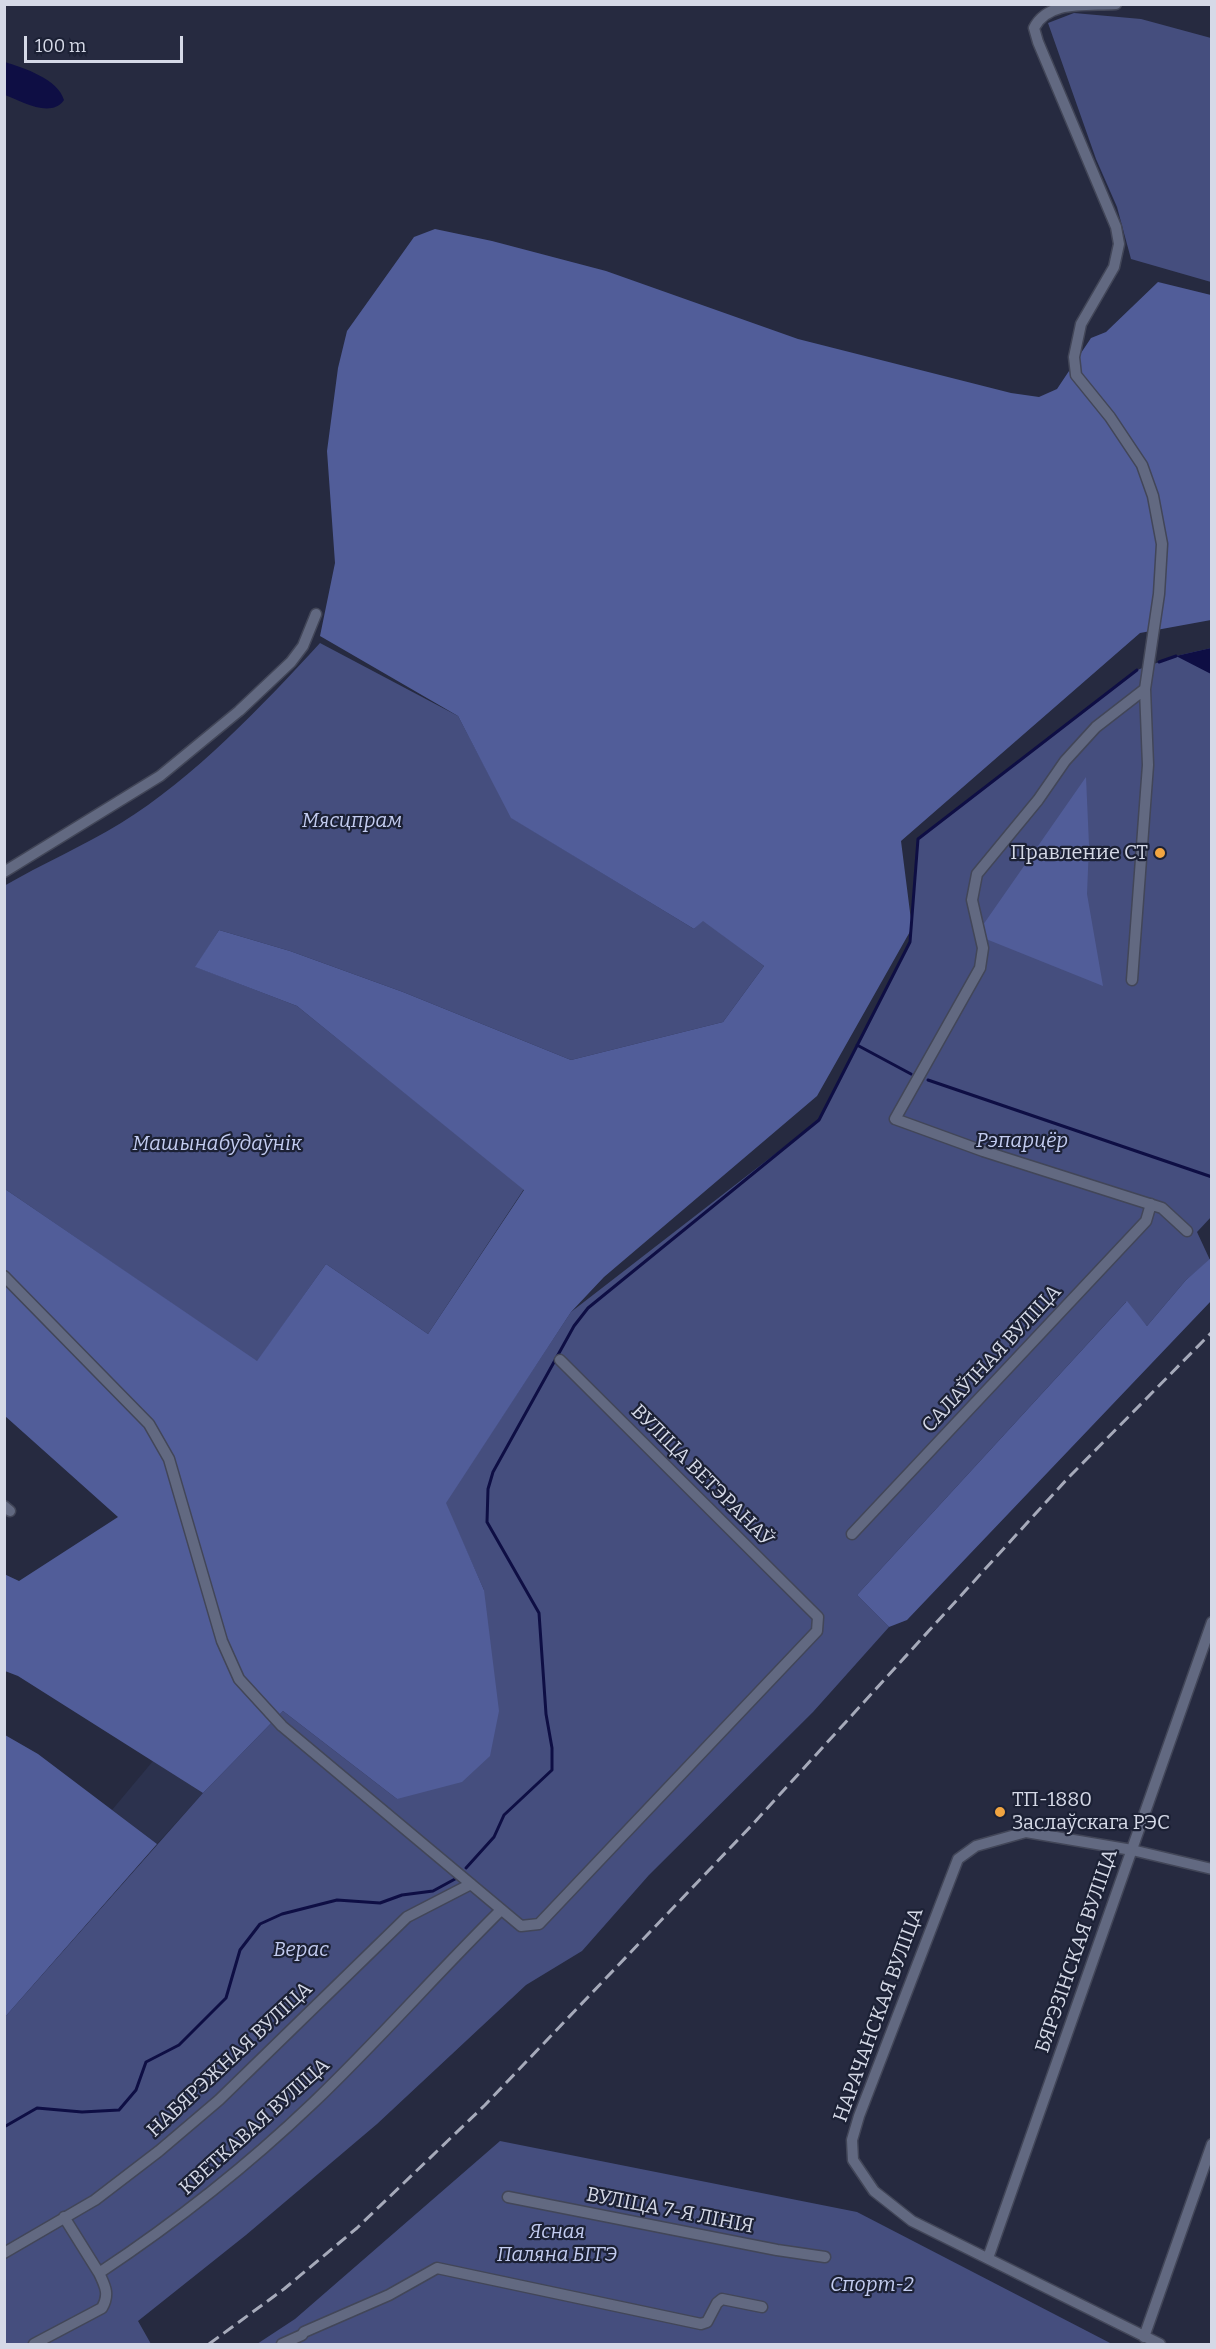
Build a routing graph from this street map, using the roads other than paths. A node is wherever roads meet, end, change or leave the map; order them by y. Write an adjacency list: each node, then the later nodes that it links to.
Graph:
1 (1116, 4): 3 (street)
2 (316, 614): 4 (street)
3 (1145, 689): 5 (street); 6 (street)
4 (4, 872)
5 (1132, 980)
6 (1150, 1204): 7 (street); 10 (street, САЛАЎІНАЯ ВУЛІЦА)
7 (1187, 1231)
8 (4, 1276): 14 (street)
9 (560, 1360): 15 (street, ВУЛІЦА ВЕТЭРАНАЎ)
10 (852, 1534)
11 (1212, 1622): 12 (street, БЯРЭЗІНСКАЯ ВУЛІЦА)
12 (1132, 1850): 13 (street); 21 (street, БЯРЭЗІНСКАЯ ВУЛІЦА); 21 (street, НАРАЧАНСКАЯ ВУЛІЦА)
13 (1212, 1869)
14 (471, 1884): 15 (street); 18 (street, НАБЯРЭЖНАЯ ВУЛІЦА)
15 (501, 1910): 22 (street, КВЕТКАВАЯ ВУЛІЦА)
16 (1212, 2144): 24 (street)
17 (508, 2197): 20 (street, ВУЛІЦА 7-Я ЛІНІЯ)
18 (64, 2217): 19 (street, НАБЯРЭЖНАЯ ВУЛІЦА); 22 (street)
19 (4, 2253)
20 (825, 2257)
21 (988, 2258): 24 (street, НАРАЧАНСКАЯ ВУЛІЦА)
22 (99, 2273): 25 (street)
23 (762, 2307): 26 (street)
24 (1144, 2337): 27 (street, НАРАЧАНСКАЯ ВУЛІЦА)
25 (34, 2344)
26 (282, 2344)
27 (1160, 2344)

